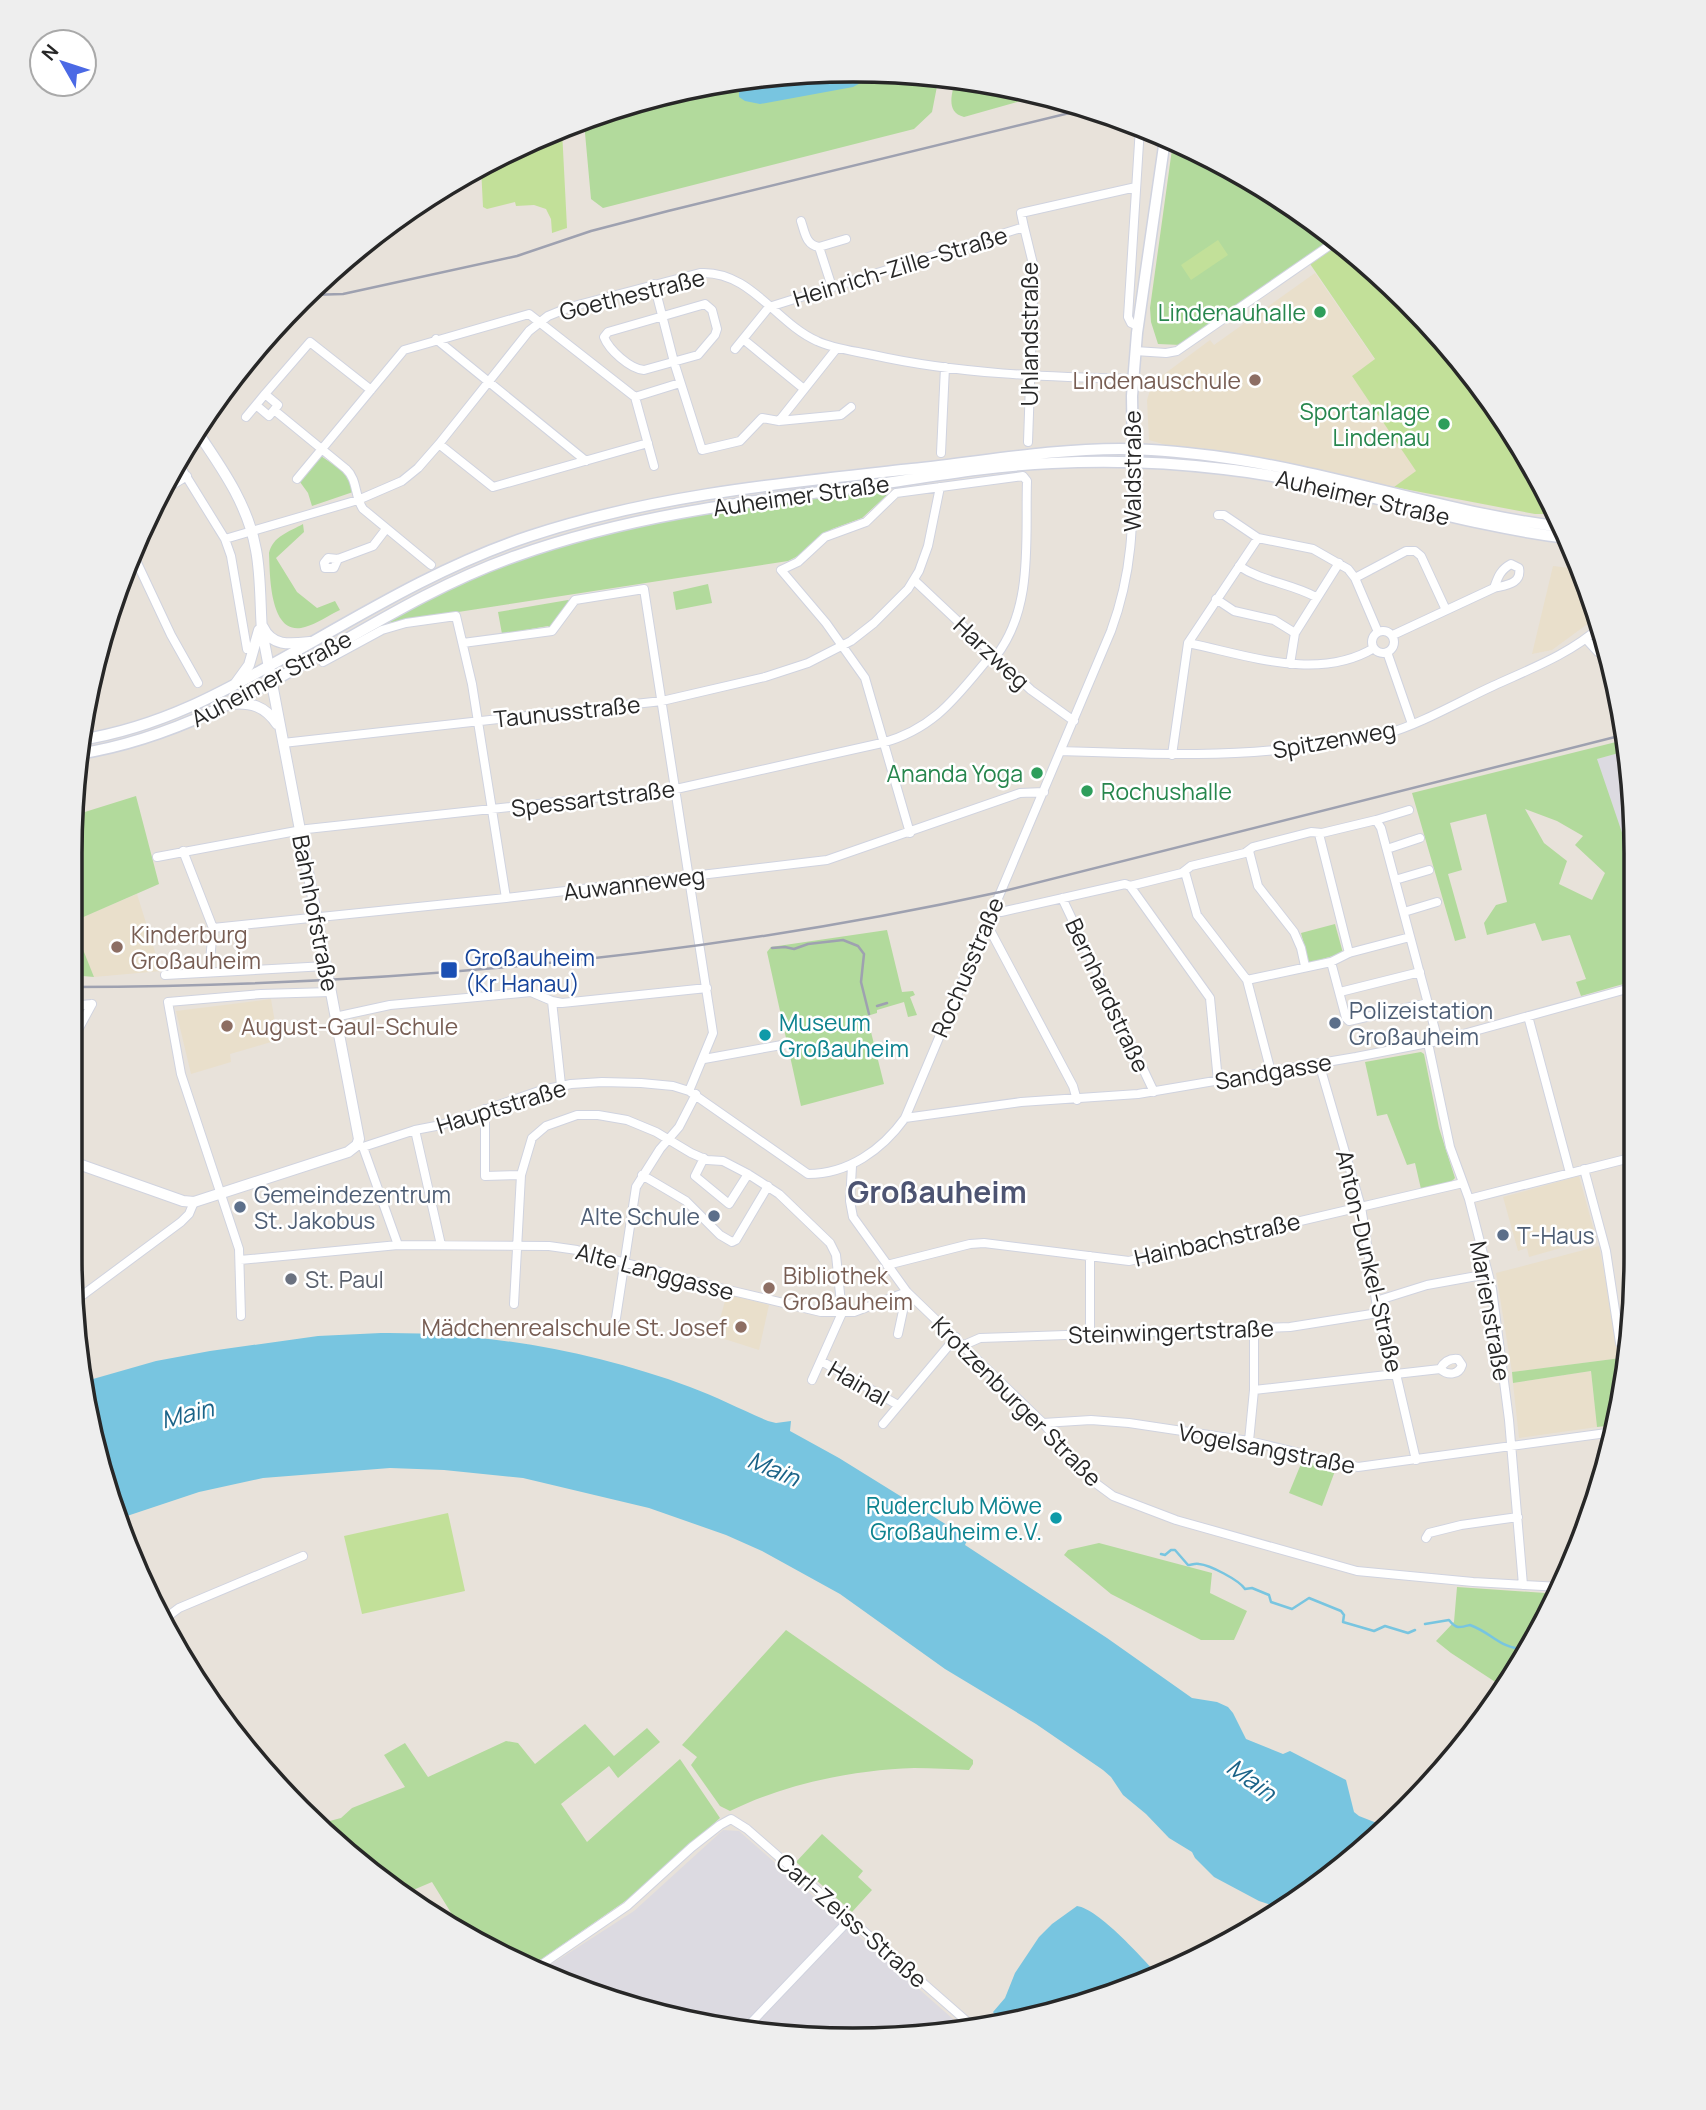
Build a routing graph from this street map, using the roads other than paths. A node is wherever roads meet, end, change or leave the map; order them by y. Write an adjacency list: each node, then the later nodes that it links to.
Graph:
1 (1139, 138): 3 (street)
2 (1163, 148): 14 (main road, Waldstraße)
3 (1136, 187): 5 (street, Heinrich-Zille-Straße); 14 (street)
4 (802, 221): 7 (street)
5 (1024, 228): 10 (street, Heinrich-Zille-Straße); 22 (street, Uhlandstraße)
6 (846, 239): 7 (street)
7 (819, 247): 10 (street)
8 (1328, 247): 19 (street)
9 (654, 284): 11 (street, Goethestraße); 12 (street); 13 (street, Goethestraße)
10 (832, 287): 11 (street, Heinrich-Zille-Straße)
11 (769, 307): 16 (street); 17 (street, Goethestraße)
12 (661, 317): 20 (street); 20 (street); 20 (street)
13 (540, 321): 15 (street); 24 (street, Goethestraße); 29 (street)
14 (1138, 326): 19 (main road, Waldstraße)
15 (436, 339): 24 (street); 27 (street)
16 (743, 339): 18 (street); 26 (street)
17 (837, 348): 21 (street, Goethestraße); 26 (street)
18 (735, 349)
19 (1135, 351): 23 (main road, Waldstraße)
20 (674, 362): 25 (street)
21 (945, 368): 22 (street, Goethestraße); 41 (street)
22 (1030, 374): 23 (street, Goethestraße); 36 (street, Uhlandstraße)
23 (1133, 379): 39 (main road, Waldstraße)
24 (488, 382): 38 (street, Goethestraße); 42 (street)
25 (680, 383): 29 (street); 34 (street)
26 (804, 389): 34 (street)
27 (371, 390): 28 (street); 40 (street)
28 (265, 394): 30 (street); 32 (street)
29 (635, 397): 37 (street)
30 (256, 405): 32 (street); 33 (street)
31 (851, 407): 34 (street)
32 (274, 410): 40 (street)
33 (246, 418)
34 (779, 421)
35 (202, 441): 54 (street)
36 (1028, 442)
37 (648, 443): 42 (street); 44 (street)
38 (439, 444): 42 (street); 50 (street, Goethestraße)
39 (1133, 449): 43 (main road, Waldstraße); 52 (main road, Auheimer Straße); 75 (main road, Auheimer Straße)
40 (322, 450): 47 (street); 50 (street)
41 (941, 453)
42 (586, 461)
43 (1133, 462): 55 (main road, Auheimer Straße); 87 (main road, Auheimer Straße); 93 (street, Waldstraße)
44 (654, 466)
45 (184, 472): 46 (street)
46 (187, 476): 48 (street); 57 (street)
47 (297, 479)
48 (179, 481)
49 (940, 486): 64 (street, Taunusstraße); 78 (street); 83 (street, Spessartstraße)
50 (358, 500): 53 (street); 54 (street, Goethestraße)
51 (1218, 515): 56 (street)
52 (1550, 525)
53 (386, 529): 58 (street); 61 (street)
54 (252, 531): 57 (street, Goethestraße); 69 (street)
55 (1555, 536)
56 (1258, 538): 59 (street); 62 (street)
57 (225, 539): 80 (street)
58 (338, 559)
59 (1339, 563): 63 (street); 66 (street)
60 (138, 565): 88 (street)
61 (430, 565)
62 (1238, 566): 66 (street); 67 (street)
63 (1354, 578): 68 (street); 70 (street)
64 (914, 580): 78 (street, Taunusstraße); 83 (street, Harzweg)
65 (1494, 588): 68 (street)
66 (1316, 597): 71 (street)
67 (1216, 599): 71 (street); 77 (street)
68 (1446, 610): 72 (street)
69 (261, 620): 75 (street); 86 (street, Bahnhofstraße); 89 (street)
70 (1378, 632): 72 (street); 79 (street)
71 (1295, 633): 85 (street)
72 (1393, 635): 82 (street)
73 (1591, 635): 74 (street, Spitzenweg)
74 (1586, 639): 81 (street); 94 (street, Spitzenweg)
75 (311, 642): 86 (main road, Auheimer Straße)
76 (463, 643): 84 (street); 90 (street); 92 (street)
77 (1188, 643): 85 (street); 101 (street)
78 (843, 647): 90 (street, Taunusstraße); 98 (street)
79 (1374, 648): 82 (street); 85 (street)
80 (247, 649)
81 (1596, 650)
82 (1387, 652): 94 (street)
83 (995, 655): 93 (street, Harzweg); 98 (street, Spessartstraße)
84 (323, 662)
85 (1290, 664)
86 (269, 667): 87 (street, Bahnhofstraße); 89 (main road, Auheimer Straße)
87 (271, 681): 91 (main road, Auheimer Straße); 95 (street, Bahnhofstraße)
88 (198, 683)
89 (227, 690): 96 (main road, Auheimer Straße)
90 (662, 701): 92 (street, Taunusstraße); 102 (street)
91 (230, 704): 95 (street); 100 (main road, Auheimer Straße)
92 (478, 721): 97 (street, Taunusstraße); 104 (street)
93 (1074, 722): 99 (street, Waldstraße)
94 (1412, 724): 101 (street, Spitzenweg)
95 (281, 730): 97 (street, Bahnhofstraße)
96 (91, 738)
97 (283, 743): 107 (street, Bahnhofstraße)
98 (882, 743): 102 (street, Spessartstraße); 108 (street)
99 (1061, 751): 101 (street, Spitzenweg); 103 (street, Rochusstraße)
100 (89, 753)
101 (1172, 755)
102 (676, 789): 104 (street, Spessartstraße); 117 (street)
103 (1044, 792): 108 (street, Auwanneweg); 123 (street, Rochusstraße)
104 (492, 809): 107 (street, Spessartstraße); 120 (street)
105 (1409, 810): 106 (street)
106 (1376, 820): 109 (street); 111 (street)
107 (301, 830): 112 (street, Spessartstraße); 125 (street, Bahnhofstraße)
108 (910, 833): 117 (street, Auwanneweg)
109 (1318, 834): 113 (street); 129 (street)
110 (1420, 838): 111 (street)
111 (1387, 849): 118 (street)
112 (183, 852): 114 (street, Spessartstraße); 126 (street)
113 (1248, 852): 116 (street); 132 (street)
114 (157, 857)
115 (1429, 870): 118 (street)
116 (1185, 872): 119 (street); 136 (street)
117 (690, 877): 120 (street, Auwanneweg); 137 (street)
118 (1395, 880): 124 (street)
119 (1130, 886): 121 (street); 153 (street)
120 (506, 898): 125 (street, Auwanneweg)
121 (1062, 898): 123 (street); 155 (street, Bernhardstraße)
122 (1437, 902): 124 (street)
123 (992, 908): 127 (street, Rochusstraße)
124 (1404, 912): 128 (street)
125 (317, 917): 126 (street, Auwanneweg); 131 (street, Bahnhofstraße)
126 (213, 928): 133 (street)
127 (984, 928): 157 (street); 159 (street, Rochusstraße)
128 (1410, 937): 129 (street); 134 (street)
129 (1349, 953): 130 (street)
130 (1331, 962): 132 (street); 140 (street)
131 (326, 966): 133 (street); 139 (street, Bahnhofstraße)
132 (1305, 966): 136 (street)
133 (209, 972): 135 (street)
134 (1420, 972): 140 (street); 142 (street)
135 (165, 975)
136 (1247, 980): 152 (street)
137 (707, 988): 141 (street); 150 (street)
138 (1624, 990): 144 (street, Sandgasse)
139 (331, 992): 145 (street, Bahnhofstraße); 174 (street)
140 (1340, 992): 142 (street)
141 (551, 1001): 145 (street); 154 (street)
142 (1428, 1003): 147 (street)
143 (82, 1005): 146 (street)
144 (1528, 1016): 147 (street, Sandgasse); 168 (street)
145 (335, 1017): 162 (street, Bahnhofstraße)
146 (82, 1023)
147 (1438, 1041): 148 (street, Sandgasse)
148 (1428, 1043): 151 (street, Sandgasse); 172 (street, Marienstraße)
149 (787, 1044): 150 (street)
150 (704, 1059): 156 (street)
151 (1320, 1063): 152 (street, Sandgasse); 177 (street, Anton-Dunkel-Straße)
152 (1271, 1072): 153 (street, Sandgasse)
153 (1218, 1081): 155 (street, Sandgasse)
154 (561, 1086): 156 (street, Hauptstraße); 158 (street, Hauptstraße)
155 (1154, 1092): 157 (street, Sandgasse)
156 (692, 1093): 161 (street); 166 (street, Hauptstraße)
157 (1077, 1100): 159 (street, Sandgasse)
158 (485, 1109): 160 (street, Hauptstraße); 170 (street)
159 (905, 1118): 166 (street, Rochusstraße)
160 (415, 1130): 162 (street, Hauptstraße); 179 (street)
161 (668, 1140): 163 (street); 170 (street); 171 (street)
162 (360, 1146): 174 (street, Hauptstraße); 178 (street)
163 (704, 1158): 169 (street); 169 (street)
164 (1624, 1159): 167 (street)
165 (82, 1165): 176 (street)
166 (852, 1166): 184 (street, Krotzenburger Straße)
167 (1584, 1169): 168 (street); 199 (street)
168 (1570, 1173): 175 (street)
169 (748, 1174): 173 (street)
170 (521, 1175): 180 (street)
171 (642, 1175): 173 (street); 183 (street)
172 (1463, 1182): 175 (street, Marienstraße); 177 (street, Hainbachstraße)
173 (768, 1186): 191 (street)
174 (222, 1194): 176 (street, Hauptstraße); 182 (street)
175 (1469, 1199): 185 (street, Marienstraße)
176 (194, 1202): 187 (street)
177 (1361, 1207): 181 (street, Hainbachstraße); 189 (street, Anton-Dunkel-Straße)
178 (398, 1245): 179 (street, Alte Langgasse); 182 (street, Alte Langgasse)
179 (441, 1245): 180 (street, Alte Langgasse)
180 (519, 1245): 183 (street, Alte Langgasse); 190 (street)
181 (1090, 1256): 184 (street, Hainbachstraße); 197 (street)
182 (240, 1260): 193 (street)
183 (625, 1262): 191 (street, Alte Langgasse); 194 (street)
184 (887, 1265): 186 (street, Krotzenburger Straße)
185 (1488, 1274): 189 (street); 211 (street, Marienstraße)
186 (907, 1292): 191 (street, Alte Langgasse); 196 (street); 198 (street, Krotzenburger Straße)
187 (86, 1293): 188 (street)
188 (84, 1295)
189 (1376, 1301): 192 (street, Anton-Dunkel-Straße)
190 (514, 1304)
191 (842, 1313): 201 (street)
192 (1378, 1313): 195 (street, Steinwingertstraße); 203 (street, Anton-Dunkel-Straße)
193 (241, 1316)
194 (616, 1318)
195 (1254, 1329): 197 (street, Steinwingertstraße); 205 (street)
196 (898, 1334)
197 (1090, 1334): 200 (street, Steinwingertstraße)
198 (956, 1337): 200 (street, Krotzenburger Straße); 206 (street, Hainal)
199 (1619, 1337)
200 (964, 1345): 207 (street, Krotzenburger Straße)
201 (821, 1361): 204 (street); 206 (street, Hainal)
202 (1440, 1369): 203 (street)
203 (1396, 1374): 205 (street); 212 (street, Anton-Dunkel-Straße)
204 (812, 1380)
205 (1254, 1390): 210 (street)
206 (898, 1405): 208 (street, Hainal)
207 (1044, 1423): 210 (street, Vogelsangstraße); 216 (street, Krotzenburger Straße)
208 (883, 1424)
209 (1602, 1434): 211 (street, Vogelsangstraße)
210 (1249, 1441): 212 (street, Vogelsangstraße)
211 (1512, 1446): 212 (street, Vogelsangstraße); 213 (street, Marienstraße)
212 (1416, 1460)
213 (1518, 1517): 214 (street); 216 (street, Marienstraße)
214 (1426, 1538)
215 (303, 1556): 218 (street)
216 (1523, 1585): 217 (street, Krotzenburger Straße)
217 (1549, 1586)
218 (171, 1614)
219 (850, 1919): 220 (street, Carl-Zeiss-Straße); 221 (street, Carl-Zeiss-Straße); 222 (street)
220 (544, 1963)
221 (965, 2019)
222 (753, 2021)

